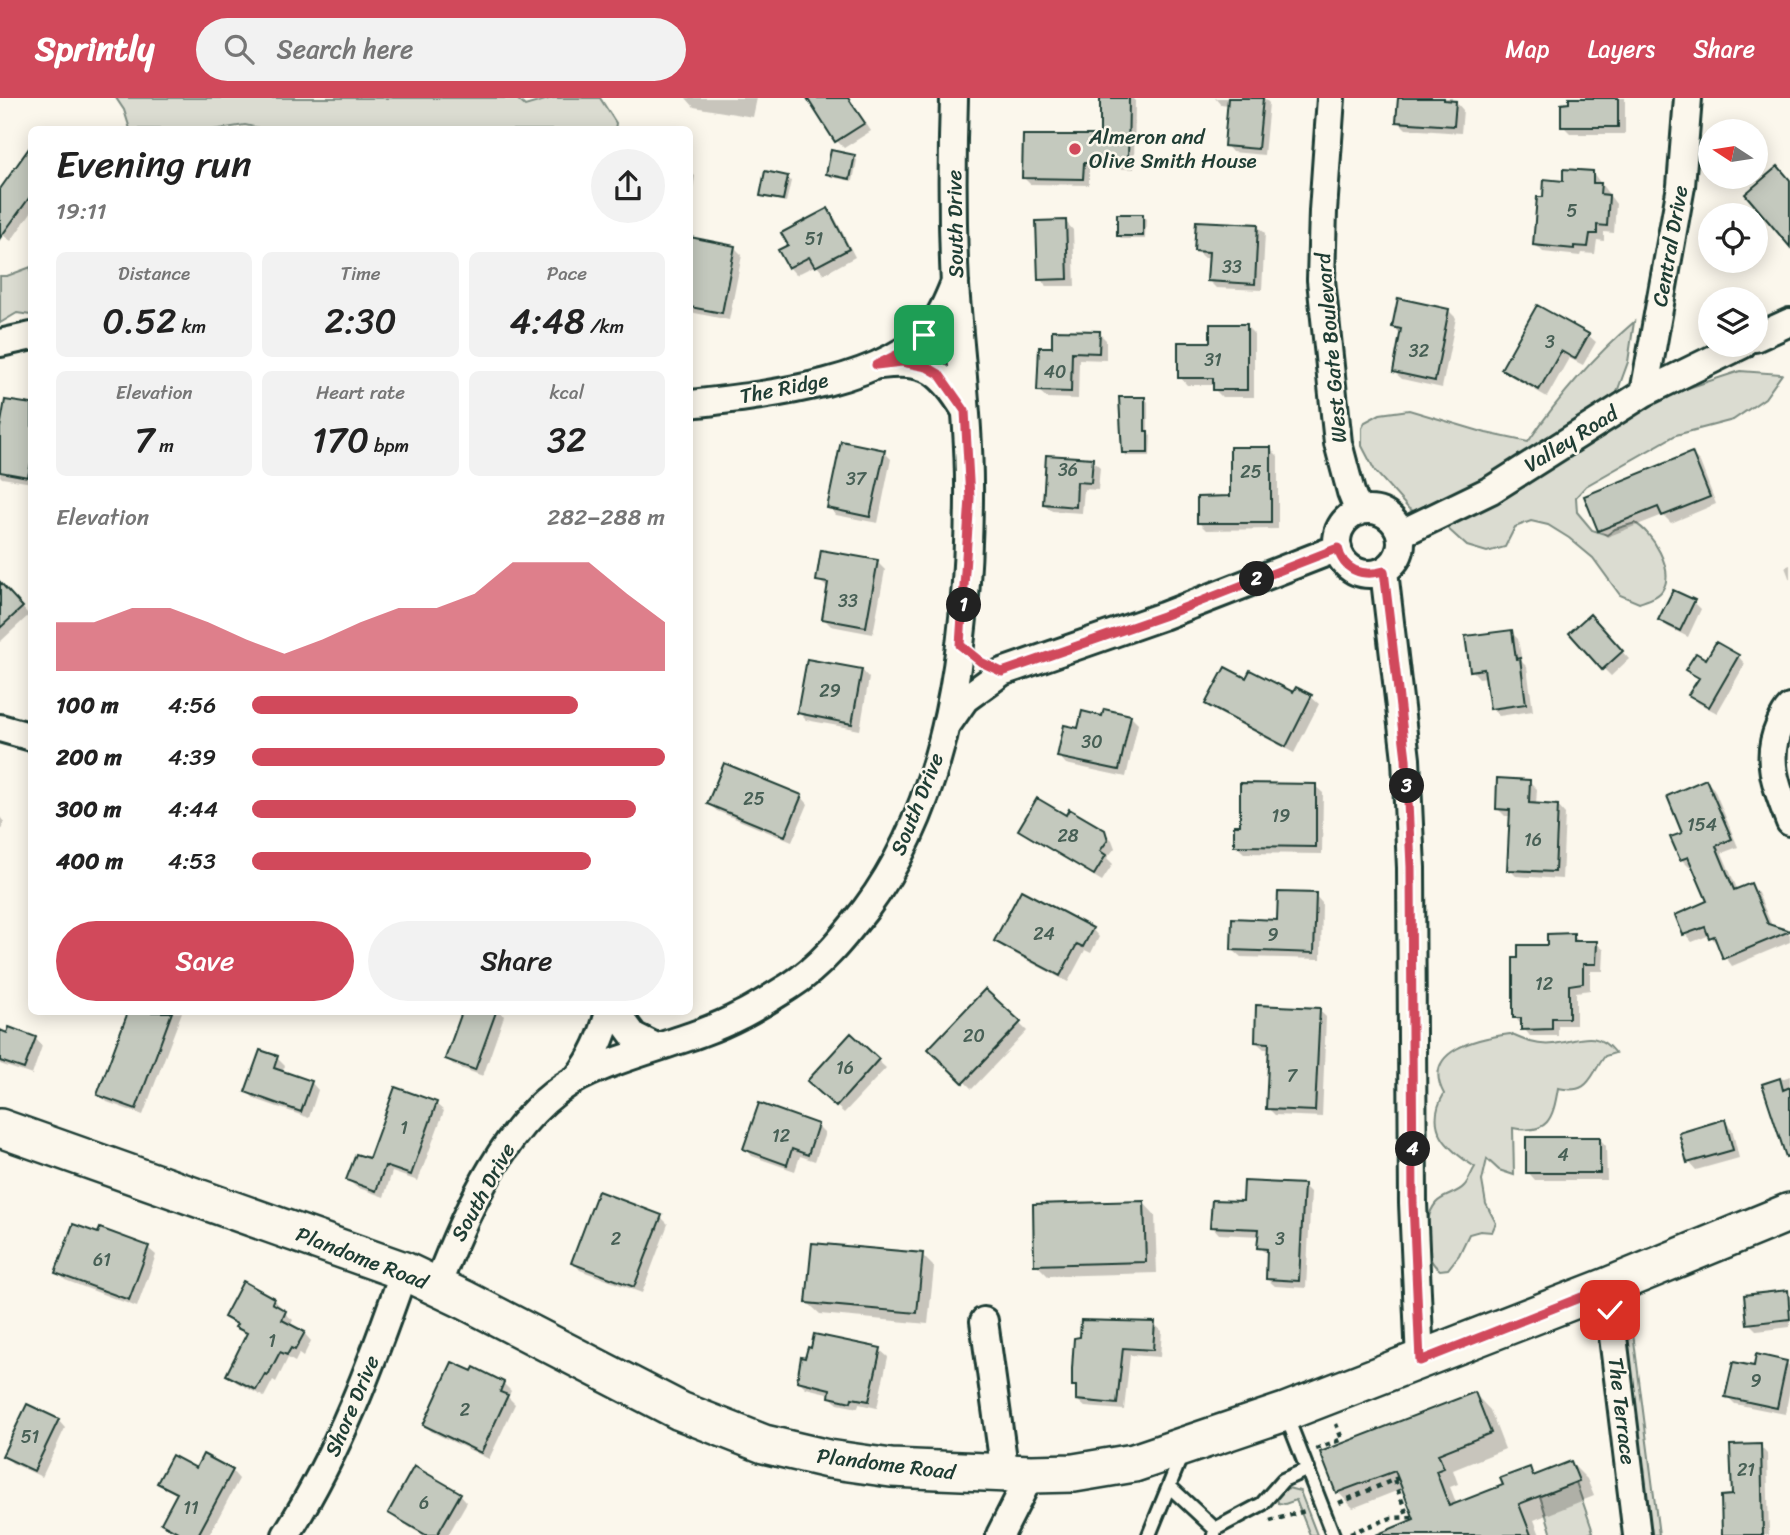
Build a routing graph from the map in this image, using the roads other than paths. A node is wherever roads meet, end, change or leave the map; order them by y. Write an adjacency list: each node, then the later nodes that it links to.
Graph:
1 (1331, 98): 14 (street, West Gate Boulevard)
2 (1688, 98): 11 (street, Central Drive)
3 (953, 100): 4 (street, South Drive)
4 (955, 281): 10 (street, The Ridge); 13 (street, South Drive)
5 (1790, 322): 6 (street)
6 (1768, 332)
7 (28, 338): 8 (street)
8 (0, 343)
9 (1718, 357): 11 (street, Valley Road)
10 (876, 365): 12 (street, The Ridge); 13 (street, The Ridge)
11 (1644, 393): 15 (street, Valley Road)
12 (693, 404)
13 (965, 411): 18 (street, South Drive)
14 (1359, 512): 15 (street); 16 (street)
15 (1400, 534): 17 (street)
16 (1338, 548): 17 (street); 19 (street)
17 (1384, 571): 35 (street)
18 (960, 645): 19 (street); 22 (street, South Drive)
19 (1002, 672): 22 (street)
20 (1790, 708): 24 (street)
21 (0, 728): 23 (street)
22 (945, 730): 27 (street, South Drive)
23 (28, 736)
24 (1790, 822)
25 (608, 1015): 28 (street)
26 (618, 1015): 27 (street)
27 (656, 1047): 28 (street, South Drive)
28 (578, 1077): 32 (street, South Drive)
29 (0, 1128): 31 (main road, Plandome Road)
30 (1790, 1212): 33 (main road, Plandome Road)
31 (404, 1271): 32 (main road, Plandome Road); 42 (street, Shore Drive)
32 (437, 1286): 39 (main road, Plandome Road)
33 (1607, 1287): 35 (main road, Plandome Road); 46 (street, The Terrace)
34 (984, 1321): 39 (street)
35 (1420, 1361): 36 (main road, Plandome Road)
36 (1285, 1412): 37 (main road, Plandome Road); 38 (lane)
37 (1185, 1447): 39 (main road, Plandome Road); 40 (lane)
38 (1308, 1469): 41 (lane); 45 (lane)
39 (1018, 1474): 43 (street)
40 (1170, 1486): 41 (lane); 44 (lane)
41 (1214, 1532)
42 (286, 1535)
43 (1000, 1535)
44 (1149, 1535)
45 (1334, 1535)
46 (1637, 1535)

